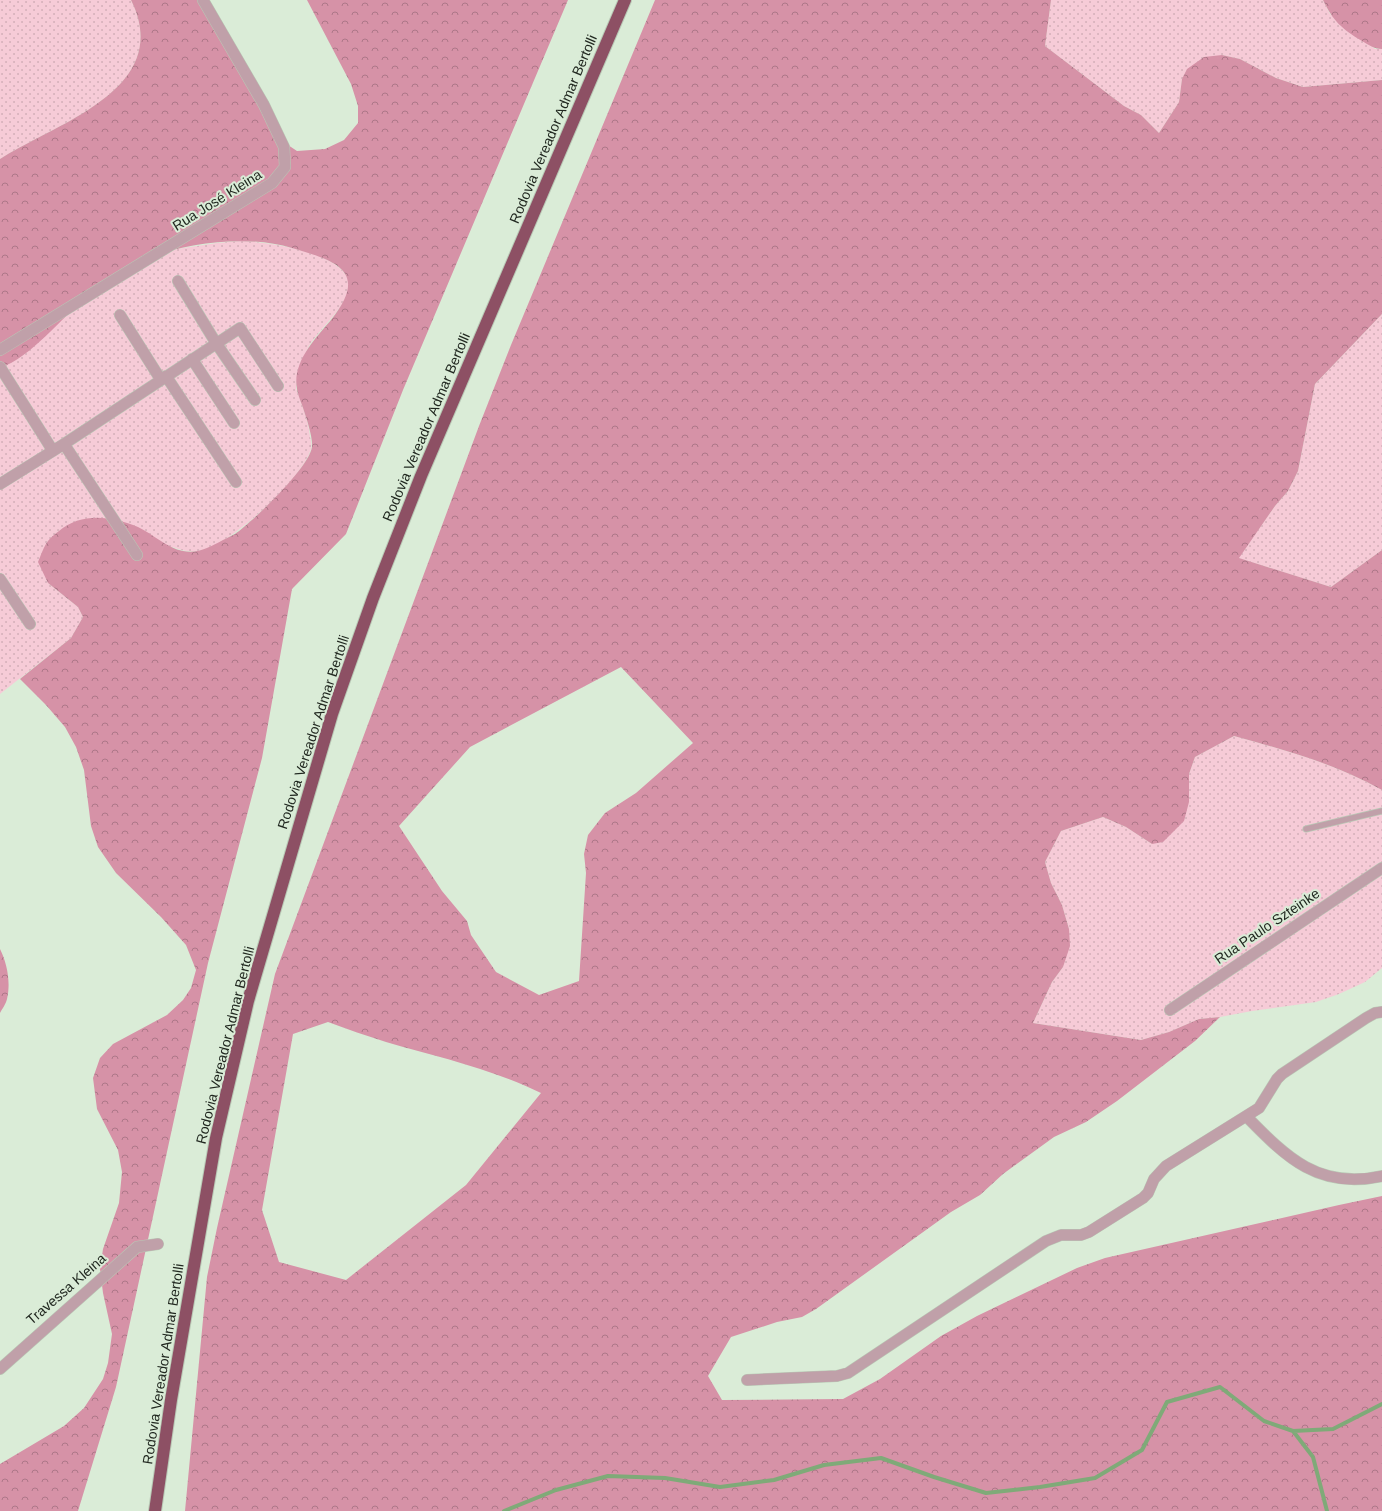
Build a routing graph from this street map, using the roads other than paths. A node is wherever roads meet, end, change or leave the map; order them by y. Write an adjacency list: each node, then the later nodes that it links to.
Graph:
1 (203, 0): 6 (street, Rua José Kleina)
2 (625, 0): 30 (highway, Rodovia Vereador Admar Bertolli)
3 (178, 281): 5 (street)
4 (120, 315): 9 (street)
5 (216, 343): 7 (street); 10 (street); 11 (street)
6 (0, 350)
7 (192, 359): 9 (street); 12 (street)
8 (0, 367): 14 (street)
9 (164, 378): 13 (street); 15 (street)
10 (278, 386)
11 (255, 400)
12 (234, 423)
13 (64, 444): 14 (street); 17 (street)
14 (54, 451): 16 (street)
15 (236, 482)
16 (0, 484)
17 (137, 554)
18 (0, 580): 19 (street)
19 (30, 624)
20 (1382, 811): 21 (lane)
21 (1306, 829)
22 (1382, 868): 23 (street, Rua Paulo Szteinke)
23 (1170, 1010)
24 (1382, 1012): 25 (street)
25 (1246, 1116): 26 (street); 29 (street)
26 (1382, 1176)
27 (158, 1244): 28 (street, Travessa Kleina)
28 (0, 1369)
29 (747, 1380)
30 (154, 1511)

